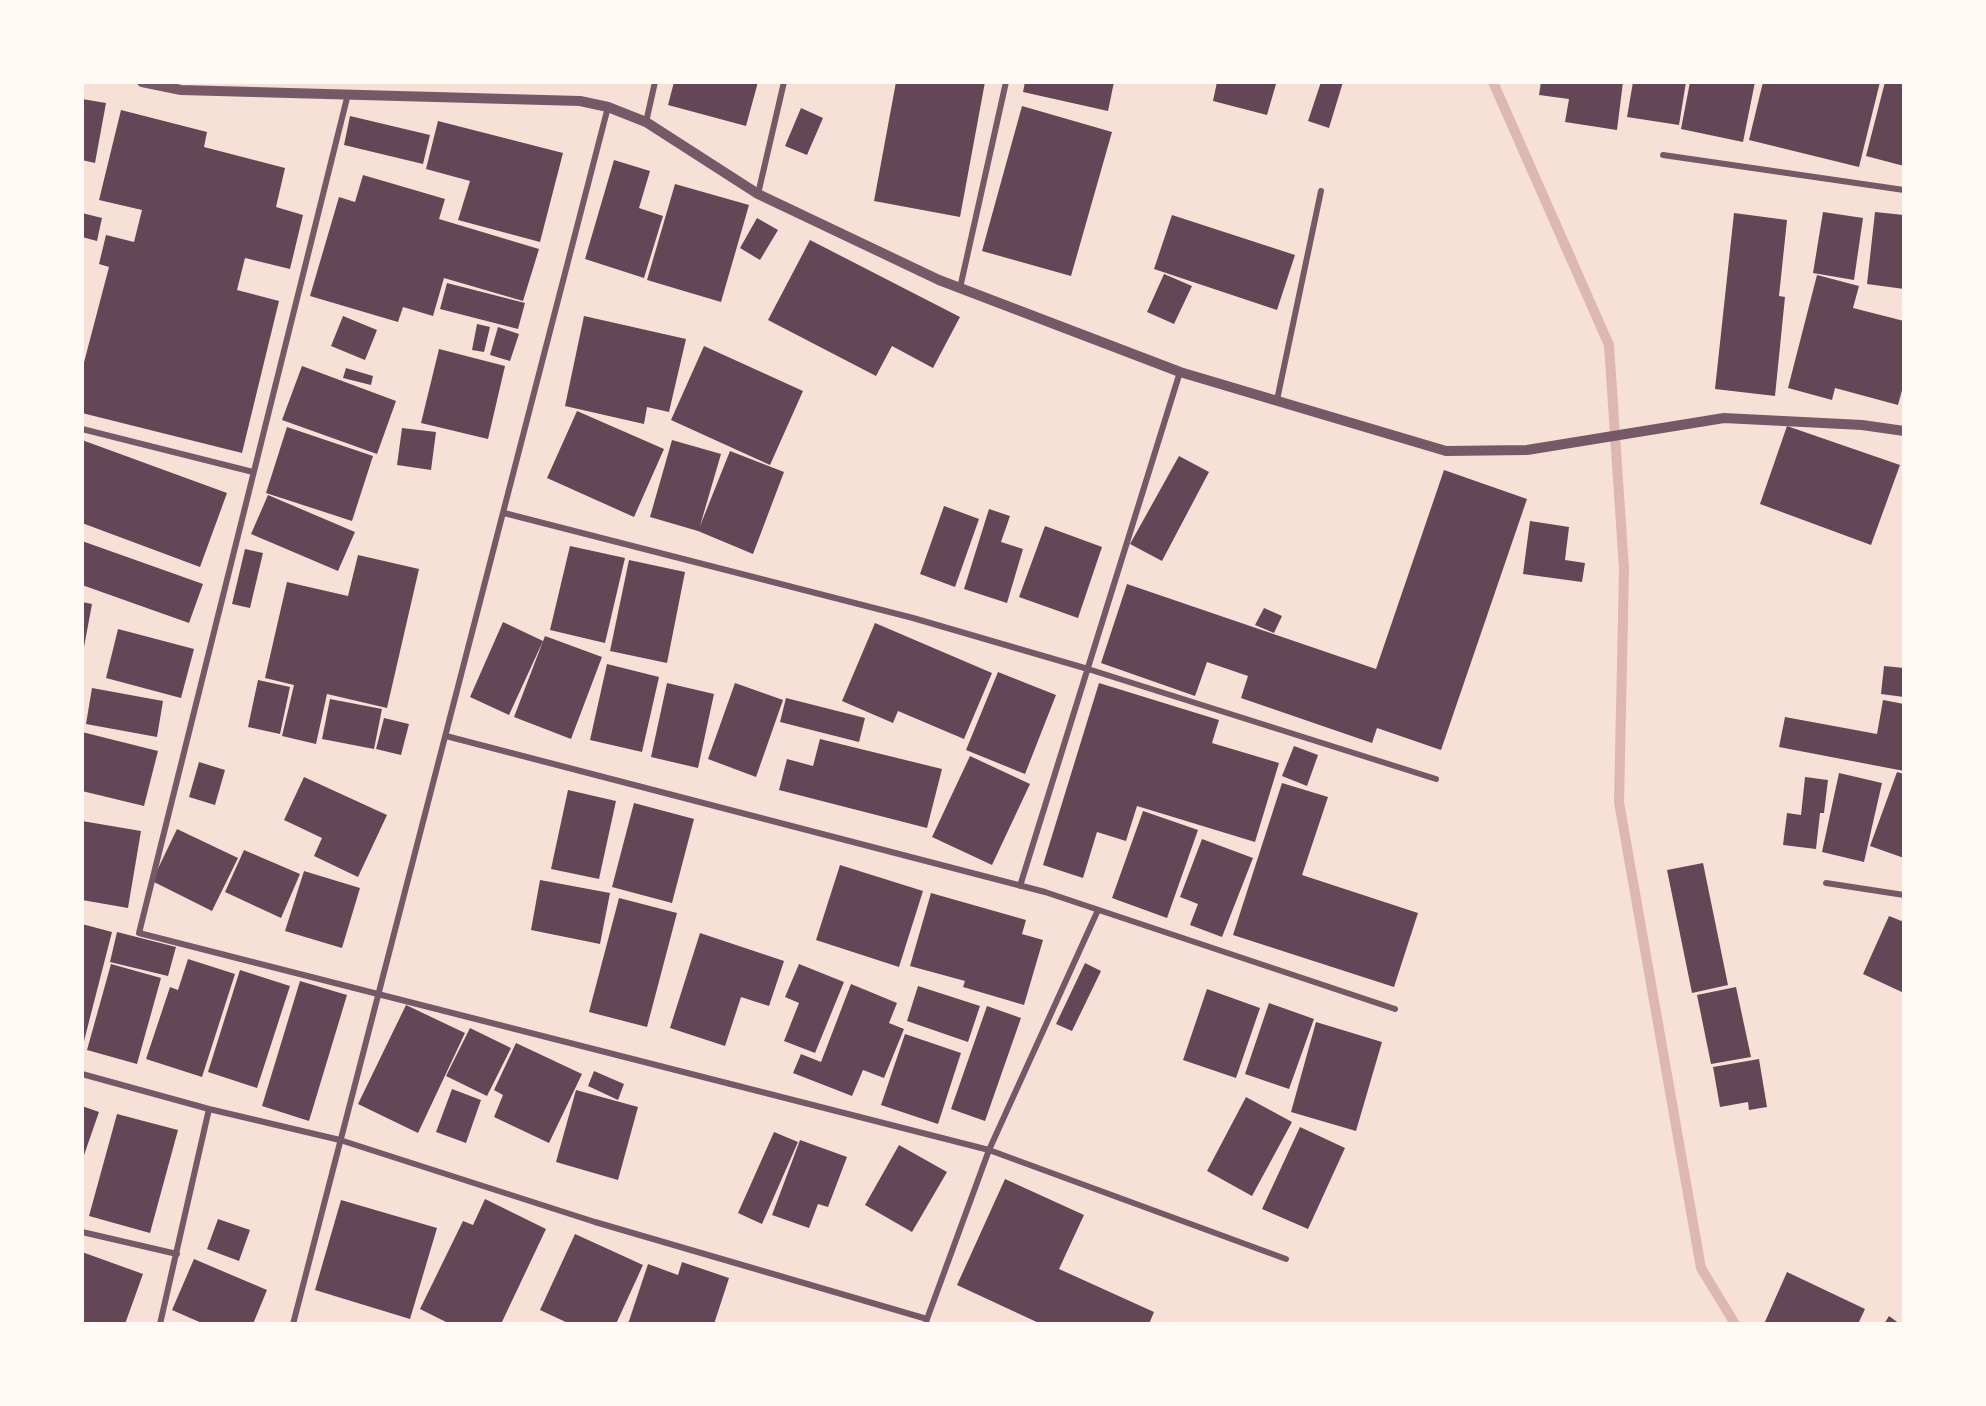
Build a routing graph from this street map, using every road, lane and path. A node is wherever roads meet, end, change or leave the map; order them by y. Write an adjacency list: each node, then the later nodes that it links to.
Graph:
1 (142, 82): 5 (street)
2 (655, 82): 7 (street)
3 (784, 82): 11 (street)
4 (1006, 82): 12 (street)
5 (348, 93): 6 (street); 17 (street)
6 (608, 107): 7 (street); 18 (street)
7 (646, 122): 11 (street)
8 (1663, 155): 10 (street)
9 (1321, 190): 14 (street)
10 (1904, 190)
11 (758, 194): 12 (street)
12 (960, 288): 13 (street)
13 (1180, 372): 14 (street); 19 (street)
14 (1277, 400): 16 (street)
15 (82, 429): 17 (street)
16 (1904, 431)
17 (253, 472): 26 (street)
18 (504, 513): 19 (street); 20 (street)
19 (1088, 669): 21 (street); 23 (street)
20 (446, 736): 23 (street); 26 (street)
21 (1436, 779)
22 (1826, 883): 24 (street)
23 (1020, 886): 25 (street)
24 (1904, 895)
25 (1098, 910): 27 (street); 31 (street)
26 (379, 993): 30 (street); 31 (street)
27 (1395, 1009)
28 (82, 1074): 29 (street)
29 (209, 1109): 30 (street); 33 (street)
30 (340, 1140): 35 (street); 37 (street)
31 (989, 1150): 34 (street); 35 (street)
32 (82, 1232): 33 (street)
33 (177, 1254): 36 (street)
34 (1286, 1259)
35 (926, 1321)
36 (160, 1323)
37 (293, 1323)

